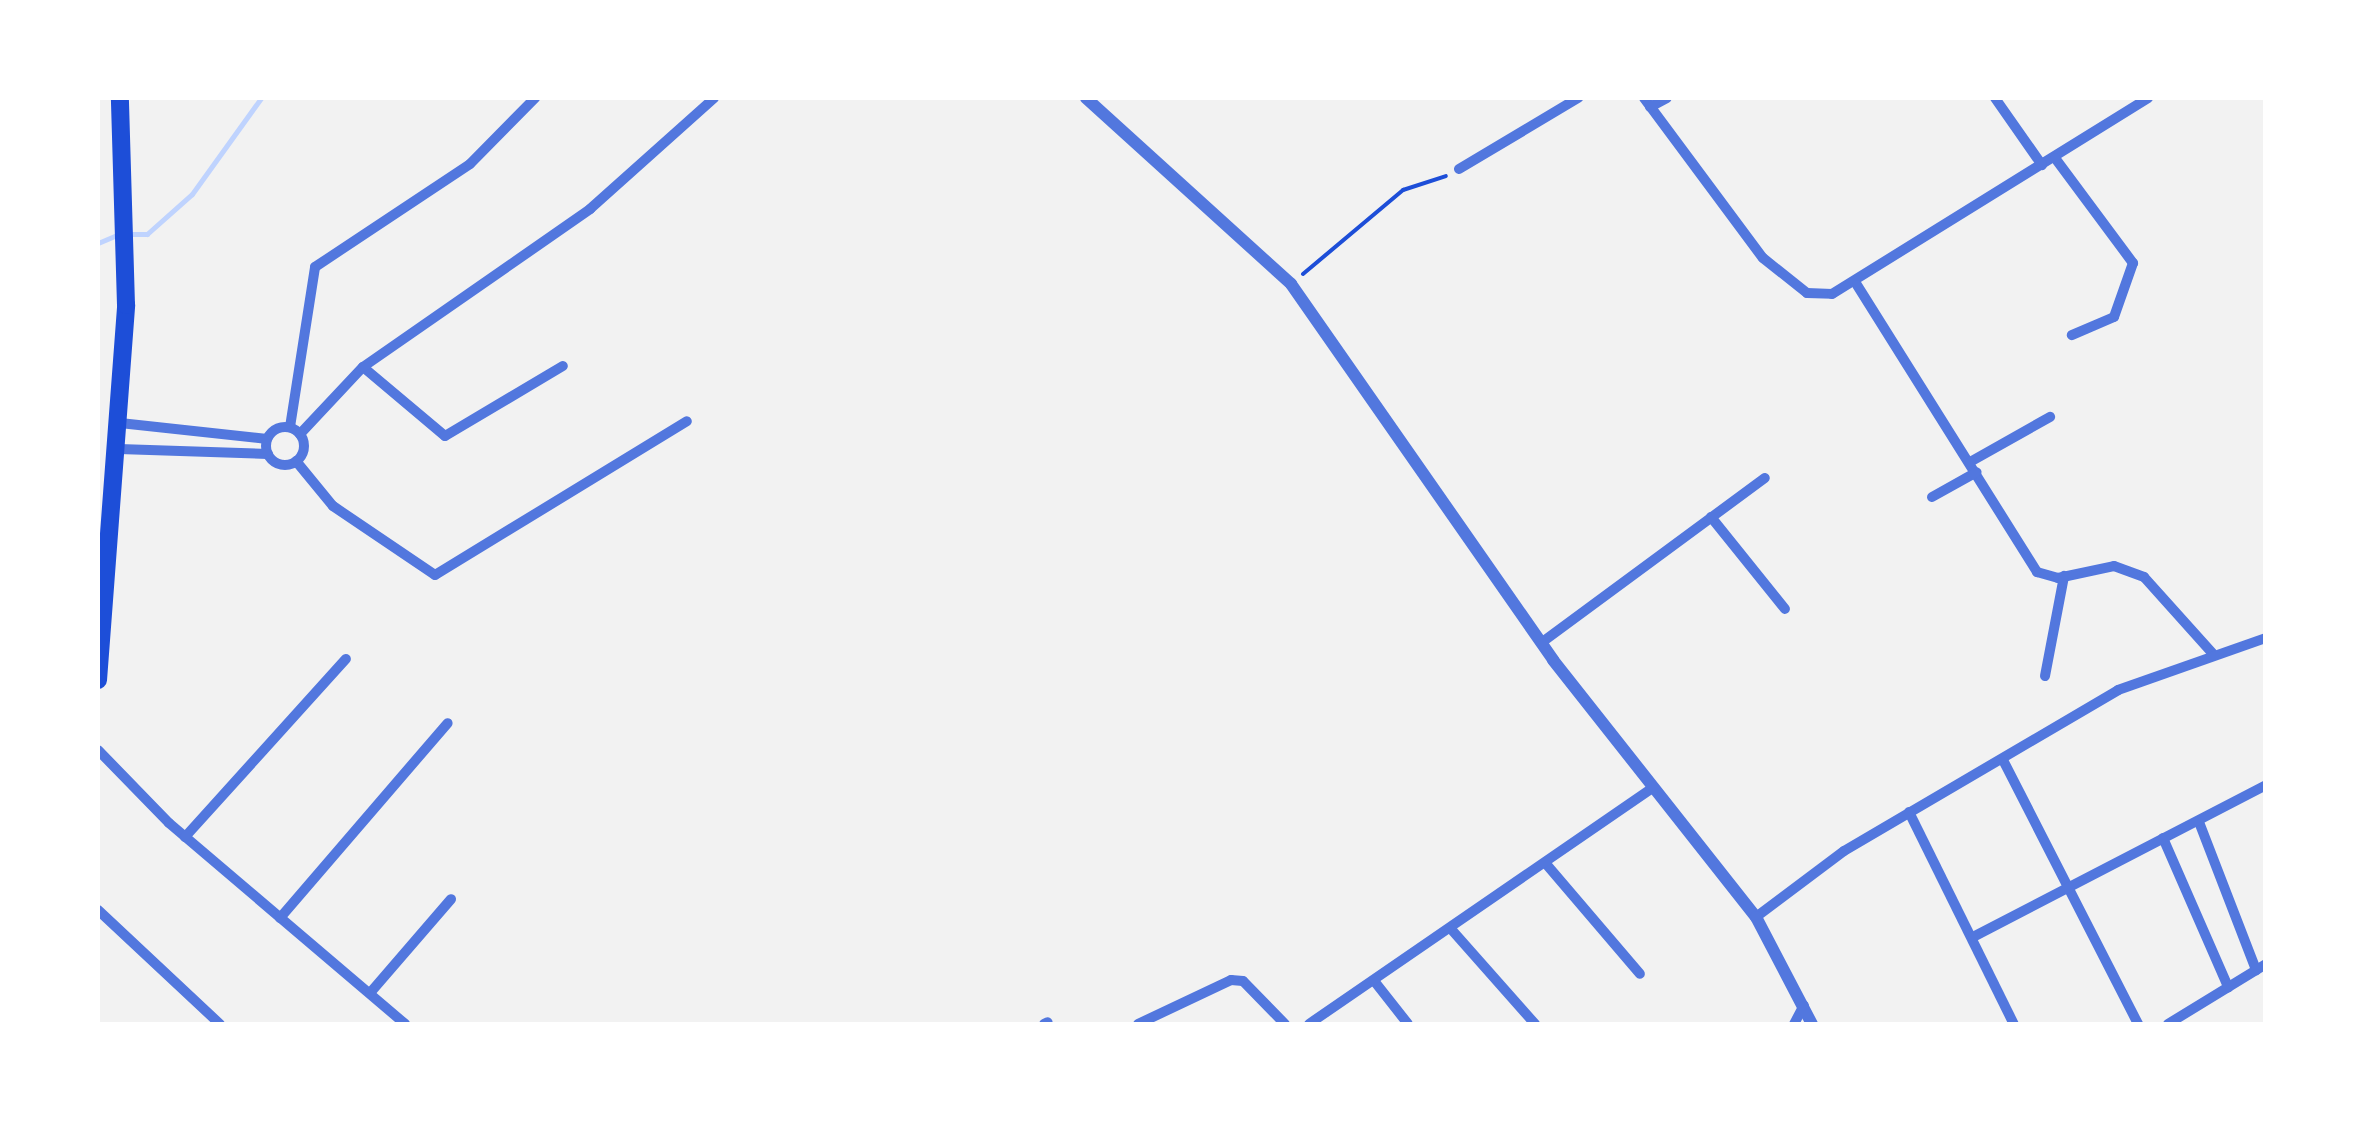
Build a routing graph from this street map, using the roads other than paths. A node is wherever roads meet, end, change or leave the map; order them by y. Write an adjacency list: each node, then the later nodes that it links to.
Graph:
1 (120, 98): 19 (main road)
2 (535, 98): 20 (street)
3 (714, 98): 16 (street)
4 (1086, 98): 32 (street)
5 (1578, 98): 12 (street)
6 (1667, 98): 9 (street)
7 (1995, 98): 11 (street)
8 (2148, 98): 10 (street)
9 (1647, 102): 13 (street)
10 (2056, 158): 11 (street); 14 (street)
11 (2042, 165): 13 (street)
12 (1457, 171)
13 (1857, 285): 25 (street)
14 (2072, 335)
15 (563, 366): 16 (street)
16 (364, 367): 20 (street)
17 (2050, 417): 25 (street)
18 (687, 421): 24 (street)
19 (120, 423): 21 (street); 22 (main road)
20 (295, 430): 21 (street); 24 (street)
21 (267, 439): 23 (street)
22 (119, 449): 23 (street); 36 (main road)
23 (268, 454): 24 (street)
24 (296, 462)
25 (1974, 467): 27 (street); 29 (street)
26 (1765, 478): 28 (street)
27 (1932, 497)
28 (1711, 517): 30 (street); 32 (street)
29 (2064, 576): 33 (street); 35 (street)
30 (1786, 609)
31 (2266, 638): 33 (street)
32 (1541, 643): 41 (street)
33 (2214, 654): 39 (street)
34 (346, 659): 44 (street)
35 (2045, 676)
36 (98, 680)
37 (448, 723): 51 (street)
38 (98, 750): 44 (street)
39 (2003, 760): 42 (street); 47 (street)
40 (2266, 785): 43 (street)
41 (1652, 788): 46 (street); 50 (street)
42 (1909, 812): 50 (street); 53 (street)
43 (2199, 822): 45 (street); 54 (street)
44 (185, 837): 51 (street)
45 (2163, 838): 47 (street); 57 (street)
46 (1548, 864): 52 (street); 55 (street)
47 (2070, 887): 53 (street); 70 (street)
48 (451, 899): 58 (street)
49 (98, 910): 61 (street)
50 (1756, 917): 59 (street)
51 (280, 918): 58 (street)
52 (1451, 929): 56 (street); 66 (street)
53 (1973, 938): 69 (street)
54 (2261, 967): 57 (street)
55 (1640, 974)
56 (1376, 982): 64 (street); 65 (street)
57 (2228, 987): 71 (street)
58 (370, 993): 62 (street)
59 (1804, 1005): 67 (street); 68 (street)
60 (1146, 1022): 63 (street)
61 (220, 1024)
62 (404, 1024)
63 (1285, 1024)
64 (1309, 1024)
65 (1408, 1024)
66 (1535, 1024)
67 (1794, 1024)
68 (1812, 1024)
69 (2014, 1024)
70 (2138, 1024)
71 (2168, 1024)

